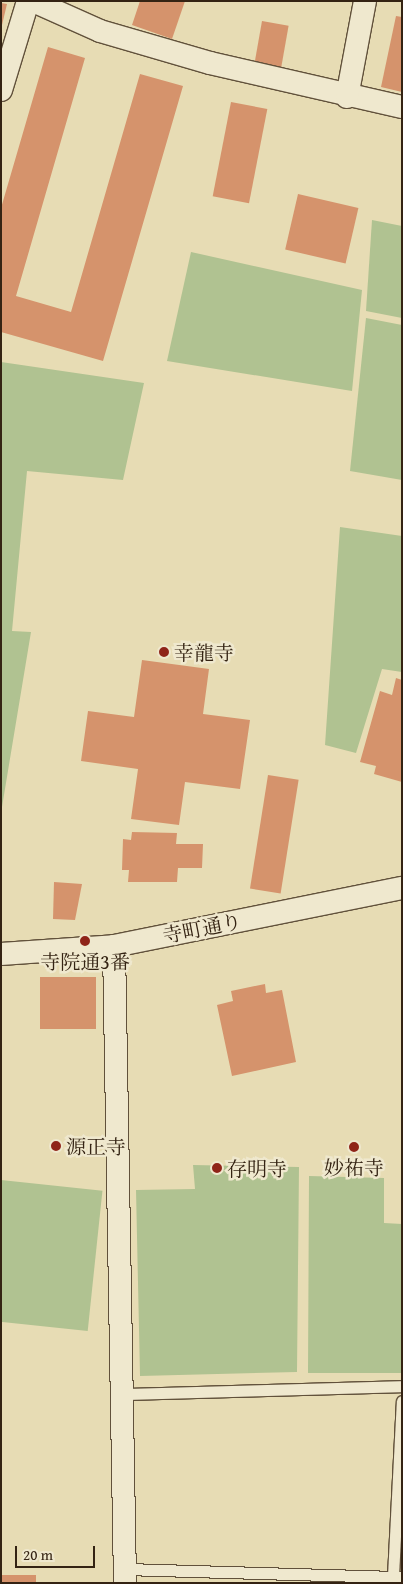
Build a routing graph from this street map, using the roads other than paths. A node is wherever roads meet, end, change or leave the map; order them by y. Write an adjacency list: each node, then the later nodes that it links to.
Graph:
1 (28, 1): 4 (street)
2 (33, 1): 5 (street)
3 (365, 1): 5 (street)
4 (1, 90)
5 (347, 97): 6 (street)
6 (402, 108)
7 (402, 888): 8 (street, 寺町通り)
8 (114, 946): 9 (street, 寺町通り); 11 (street)
9 (1, 954)
10 (402, 1386): 11 (lane)
11 (123, 1394): 13 (street)
12 (402, 1401): 14 (lane)
13 (125, 1576): 14 (lane)
14 (397, 1577)

